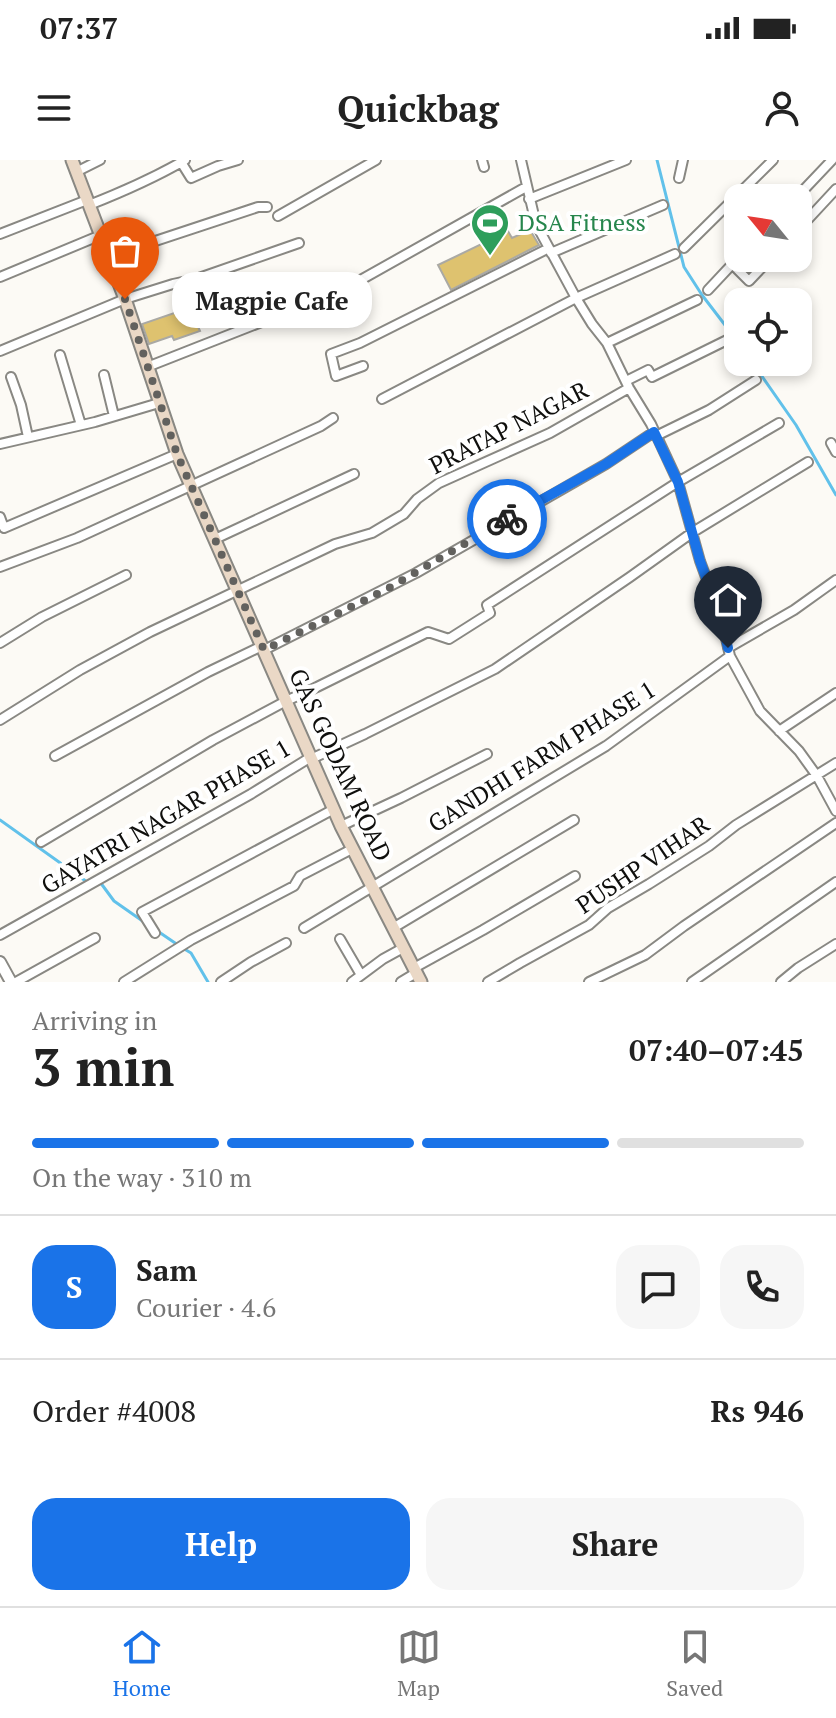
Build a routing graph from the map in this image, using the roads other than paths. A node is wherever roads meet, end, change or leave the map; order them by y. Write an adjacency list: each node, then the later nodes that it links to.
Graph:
1 (100, 160): 10 (street)
2 (238, 160): 9 (street)
3 (376, 160): 20 (street)
4 (521, 160): 13 (street)
5 (626, 160): 15 (street)
6 (683, 160): 11 (street)
7 (773, 160): 24 (street)
8 (832, 160): 12 (street)
9 (183, 161): 16 (street)
10 (74, 166): 16 (main road, GAS GODAM ROAD)
11 (679, 178)
12 (809, 184)
13 (526, 187): 15 (street); 32 (street)
14 (836, 189): 19 (street)
15 (529, 199): 25 (street)
16 (88, 203): 21 (street); 22 (main road, GAS GODAM ROAD)
17 (663, 205): 25 (street)
18 (267, 207): 27 (street)
19 (812, 215)
20 (278, 216)
21 (0, 234)
22 (101, 235): 27 (main road, GAS GODAM ROAD); 31 (street)
23 (299, 243): 35 (street)
24 (684, 248)
25 (550, 251): 34 (street); 42 (street)
26 (675, 254): 34 (street)
27 (110, 256): 35 (main road, GAS GODAM ROAD)
28 (725, 272): 33 (street)
29 (743, 272): 30 (street)
30 (758, 272)
31 (0, 277)
32 (357, 282)
33 (708, 290)
34 (576, 298): 39 (street); 48 (street)
35 (125, 299): 40 (street); 43 (main road, GAS GODAM ROAD)
36 (697, 300): 39 (street)
37 (292, 310): 43 (street)
38 (724, 341): 47 (street, PRATAP NAGAR)
39 (607, 343): 47 (street)
40 (0, 351)
41 (60, 355): 53 (street)
42 (363, 366)
43 (147, 367): 49 (main road, GAS GODAM ROAD)
44 (104, 375): 50 (street)
45 (11, 377): 55 (street)
46 (756, 380): 54 (street)
47 (628, 385): 54 (street); 68 (street, PRATAP NAGAR)
48 (382, 399)
49 (159, 403): 50 (street); 57 (main road, GAS GODAM ROAD)
50 (114, 416): 53 (street)
51 (333, 418): 61 (street)
52 (779, 423): 60 (street)
53 (81, 425): 55 (street)
54 (655, 434): 60 (street); 70 (street)
55 (28, 437): 56 (street)
56 (0, 444)
57 (177, 454): 61 (main road, GAS GODAM ROAD); 62 (street)
58 (808, 462): 63 (street, GAYATRI NAGAR PHASE 1)
59 (354, 474): 64 (street)
60 (678, 482): 63 (street); 73 (street)
61 (191, 486): 64 (main road, GAS GODAM ROAD); 65 (street)
62 (0, 517)
63 (693, 532): 71 (street); 78 (street, GAYATRI NAGAR PHASE 1)
64 (215, 539): 68 (main road, GAS GODAM ROAD)
65 (0, 567)
66 (126, 575): 69 (street)
67 (836, 580): 71 (street, GANDHI FARM PHASE 1)
68 (238, 589): 70 (main road, GAS GODAM ROAD); 74 (street, PRATAP NAGAR)
69 (0, 643)
70 (263, 648): 73 (main road, GAS GODAM ROAD); 77 (street)
71 (729, 652): 75 (street); 90 (street, GANDHI FARM PHASE 1)
72 (836, 693): 75 (street)
73 (286, 701): 78 (main road, GAS GODAM ROAD); 86 (street)
74 (0, 720)
75 (779, 731): 80 (street)
76 (487, 754): 85 (street)
77 (55, 756)
78 (311, 758): 81 (main road, GAS GODAM ROAD); 94 (street, GAYATRI NAGAR PHASE 1)
79 (836, 763): 80 (street, PUSHP VIHAR)
80 (817, 776): 82 (street); 108 (street, PUSHP VIHAR)
81 (334, 809): 85 (main road, GAS GODAM ROAD); 93 (street)
82 (836, 811)
83 (574, 820): 92 (street)
84 (836, 823): 109 (street)
85 (341, 826): 87 (main road, GAS GODAM ROAD)
86 (41, 842)
87 (352, 849): 90 (main road, GAS GODAM ROAD); 104 (street)
88 (575, 876): 101 (street)
89 (836, 882): 110 (street)
90 (371, 885): 91 (street, GANDHI FARM PHASE 1); 92 (main road, GAS GODAM ROAD)
91 (304, 928)
92 (393, 928): 99 (main road, GAS GODAM ROAD)
93 (155, 933)
94 (0, 935)
95 (95, 938): 103 (street)
96 (340, 939): 102 (street)
97 (286, 943): 105 (street)
98 (836, 944): 111 (street)
99 (403, 948): 101 (main road, GAS GODAM ROAD); 102 (street)
100 (0, 962): 103 (street)
101 (417, 974): 107 (street)
102 (361, 975): 106 (street)
103 (13, 982)
104 (124, 982)
105 (221, 982)
106 (352, 982)
107 (401, 982)
108 (488, 982)
109 (589, 982)
110 (692, 982)
111 (781, 982)

